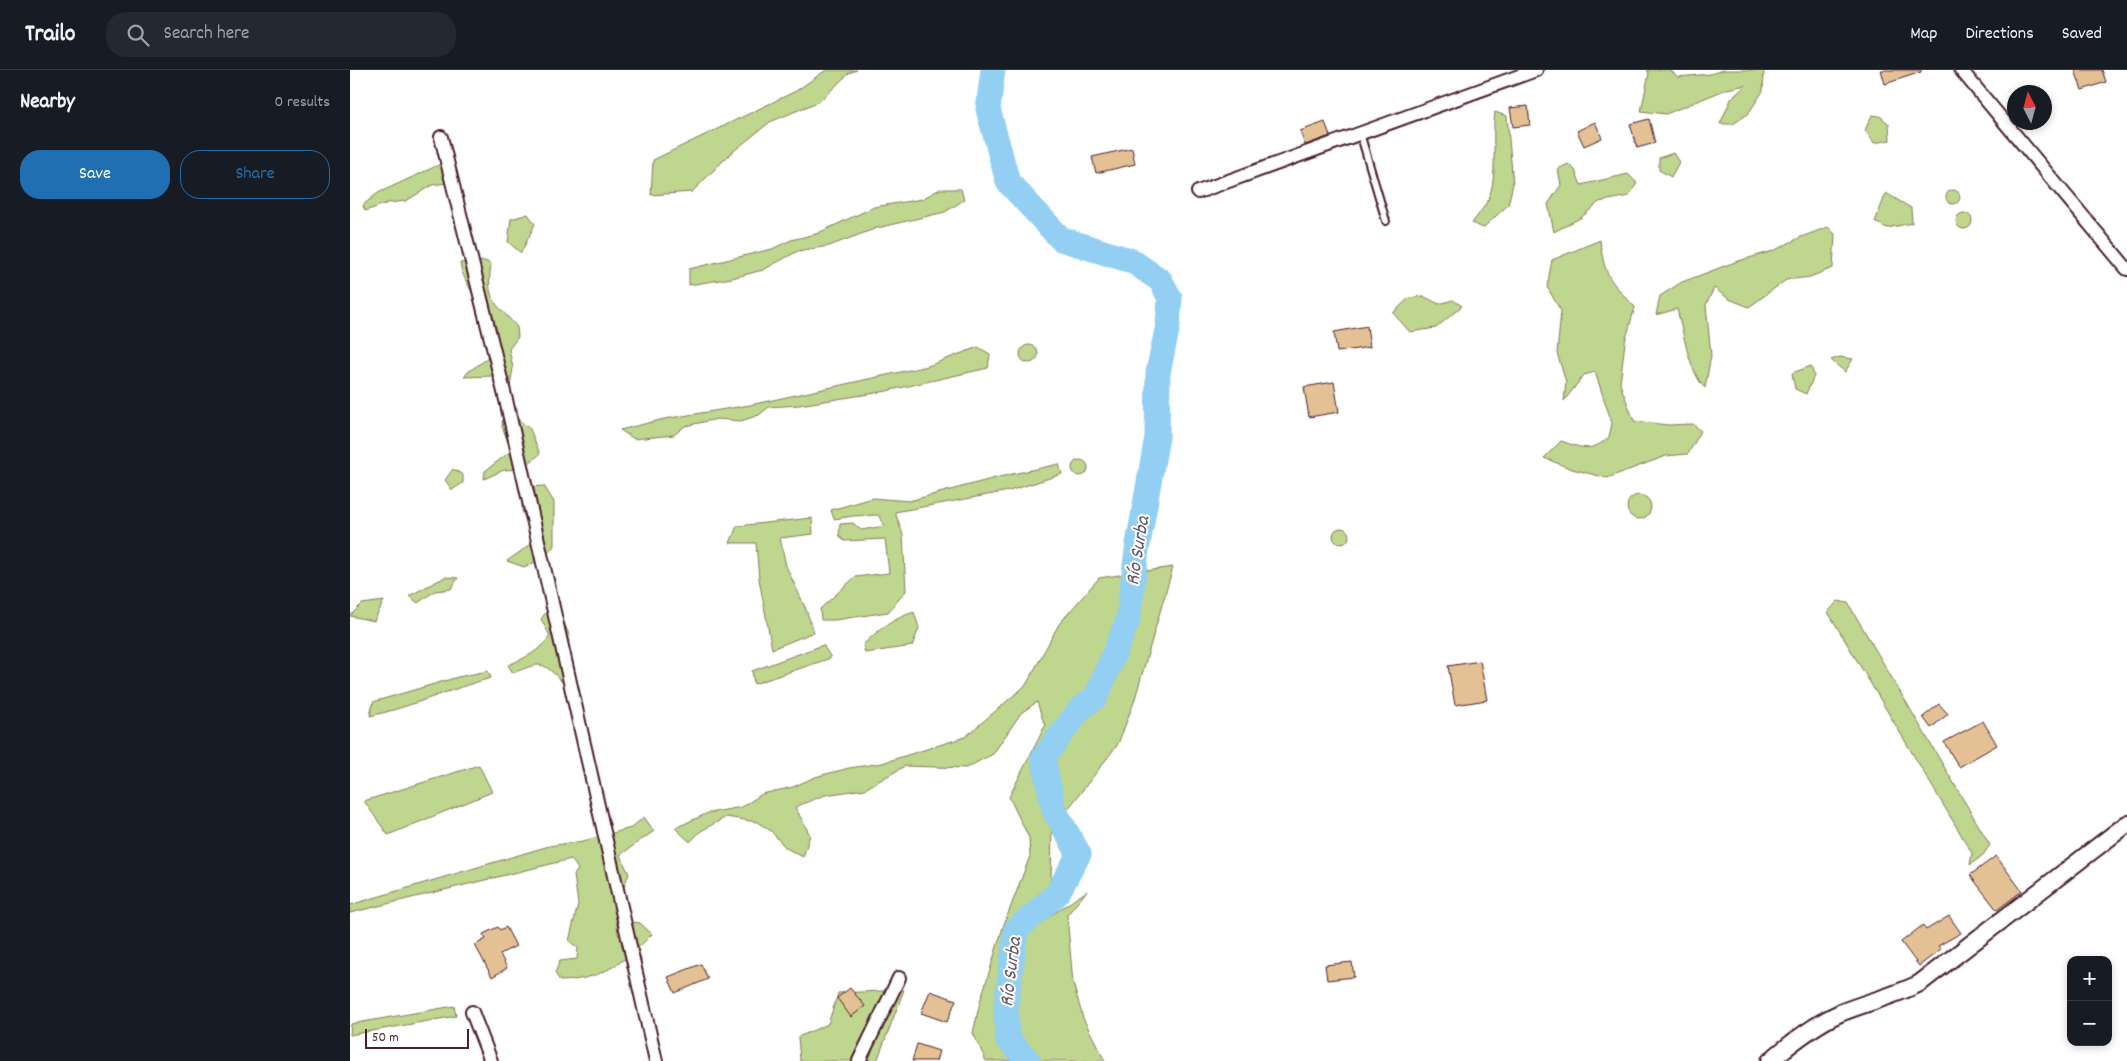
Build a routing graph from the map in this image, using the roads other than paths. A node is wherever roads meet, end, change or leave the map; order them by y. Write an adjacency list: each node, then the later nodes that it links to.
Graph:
1 (1536, 70): 3 (street)
2 (1961, 70): 7 (street)
3 (1360, 134): 5 (street); 6 (lane)
4 (440, 137): 12 (street)
5 (1198, 192)
6 (1386, 221)
7 (2127, 269)
8 (2127, 824): 14 (street)
9 (899, 978): 13 (street)
10 (472, 1012): 11 (street)
11 (491, 1061)
12 (656, 1061)
13 (859, 1061)
14 (1770, 1061)

